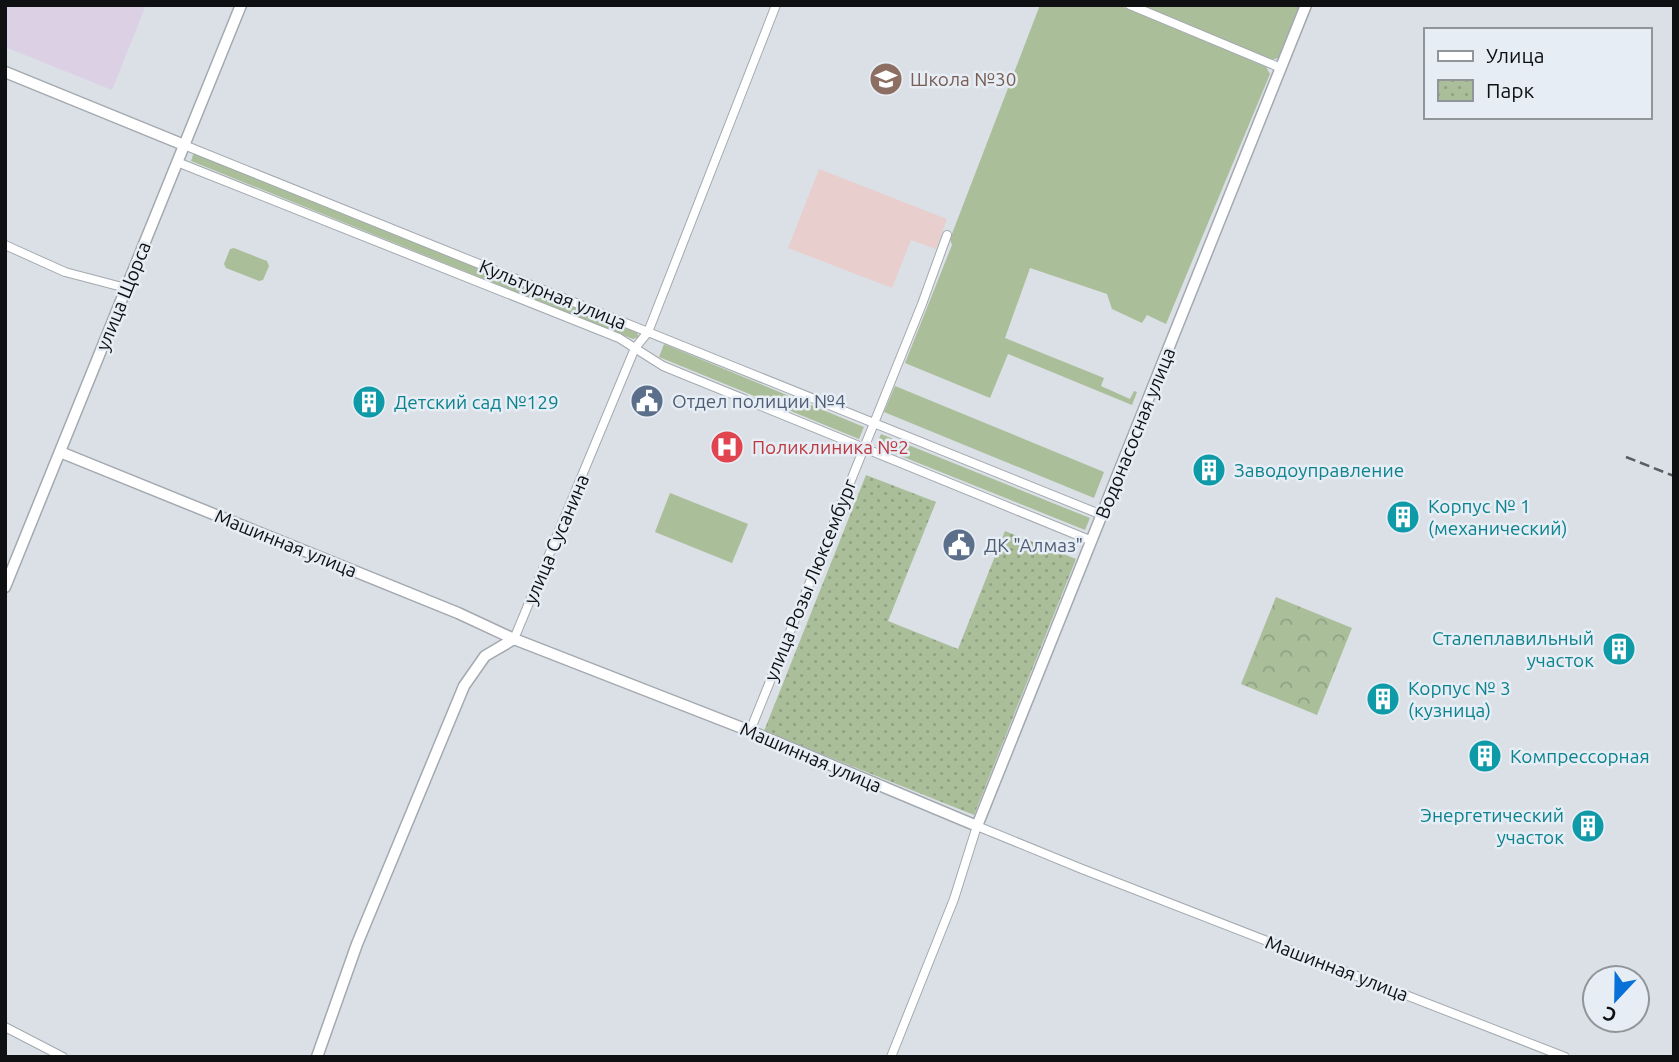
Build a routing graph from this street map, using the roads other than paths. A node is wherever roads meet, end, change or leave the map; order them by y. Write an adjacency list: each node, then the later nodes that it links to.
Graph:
1 (241, 5): 7 (street, улица Щорса)
2 (776, 5): 12 (street, улица Сусанина)
3 (1130, 5): 5 (street)
4 (1306, 5): 5 (street, Водонасосная улица)
5 (1281, 68): 17 (street, Водонасосная улица)
6 (5, 72): 7 (street, Культурная улица)
7 (184, 145): 8 (street, улица Щорса); 12 (street, Культурная улица)
8 (177, 162): 11 (street, улица Щорса); 13 (street, Культурная улица)
9 (947, 234): 14 (street, улица Розы Люксембург)
10 (5, 245): 11 (street)
11 (126, 288): 16 (street, улица Щорса)
12 (648, 332): 13 (street, улица Сусанина); 14 (street, Культурная улица)
13 (635, 348): 15 (street, Культурная улица); 20 (street, улица Сусанина)
14 (873, 423): 15 (street, улица Розы Люксембург); 17 (street, Культурная улица)
15 (863, 449): 18 (street, Культурная улица); 21 (street, улица Розы Люксембург)
16 (60, 452): 19 (street, улица Щорса); 20 (street, Машинная улица)
17 (1102, 515): 18 (street, Водонасосная улица)
18 (1092, 541): 22 (street, Водонасосная улица)
19 (5, 587)
20 (514, 639): 21 (street, Машинная улица); 25 (street)
21 (750, 731): 22 (street, Машинная улица)
22 (977, 827): 26 (street, Водонасосная улица); 27 (street, Машинная улица)
23 (5, 1027): 24 (street)
24 (63, 1057)
25 (317, 1057)
26 (891, 1057)
27 (1565, 1057)

